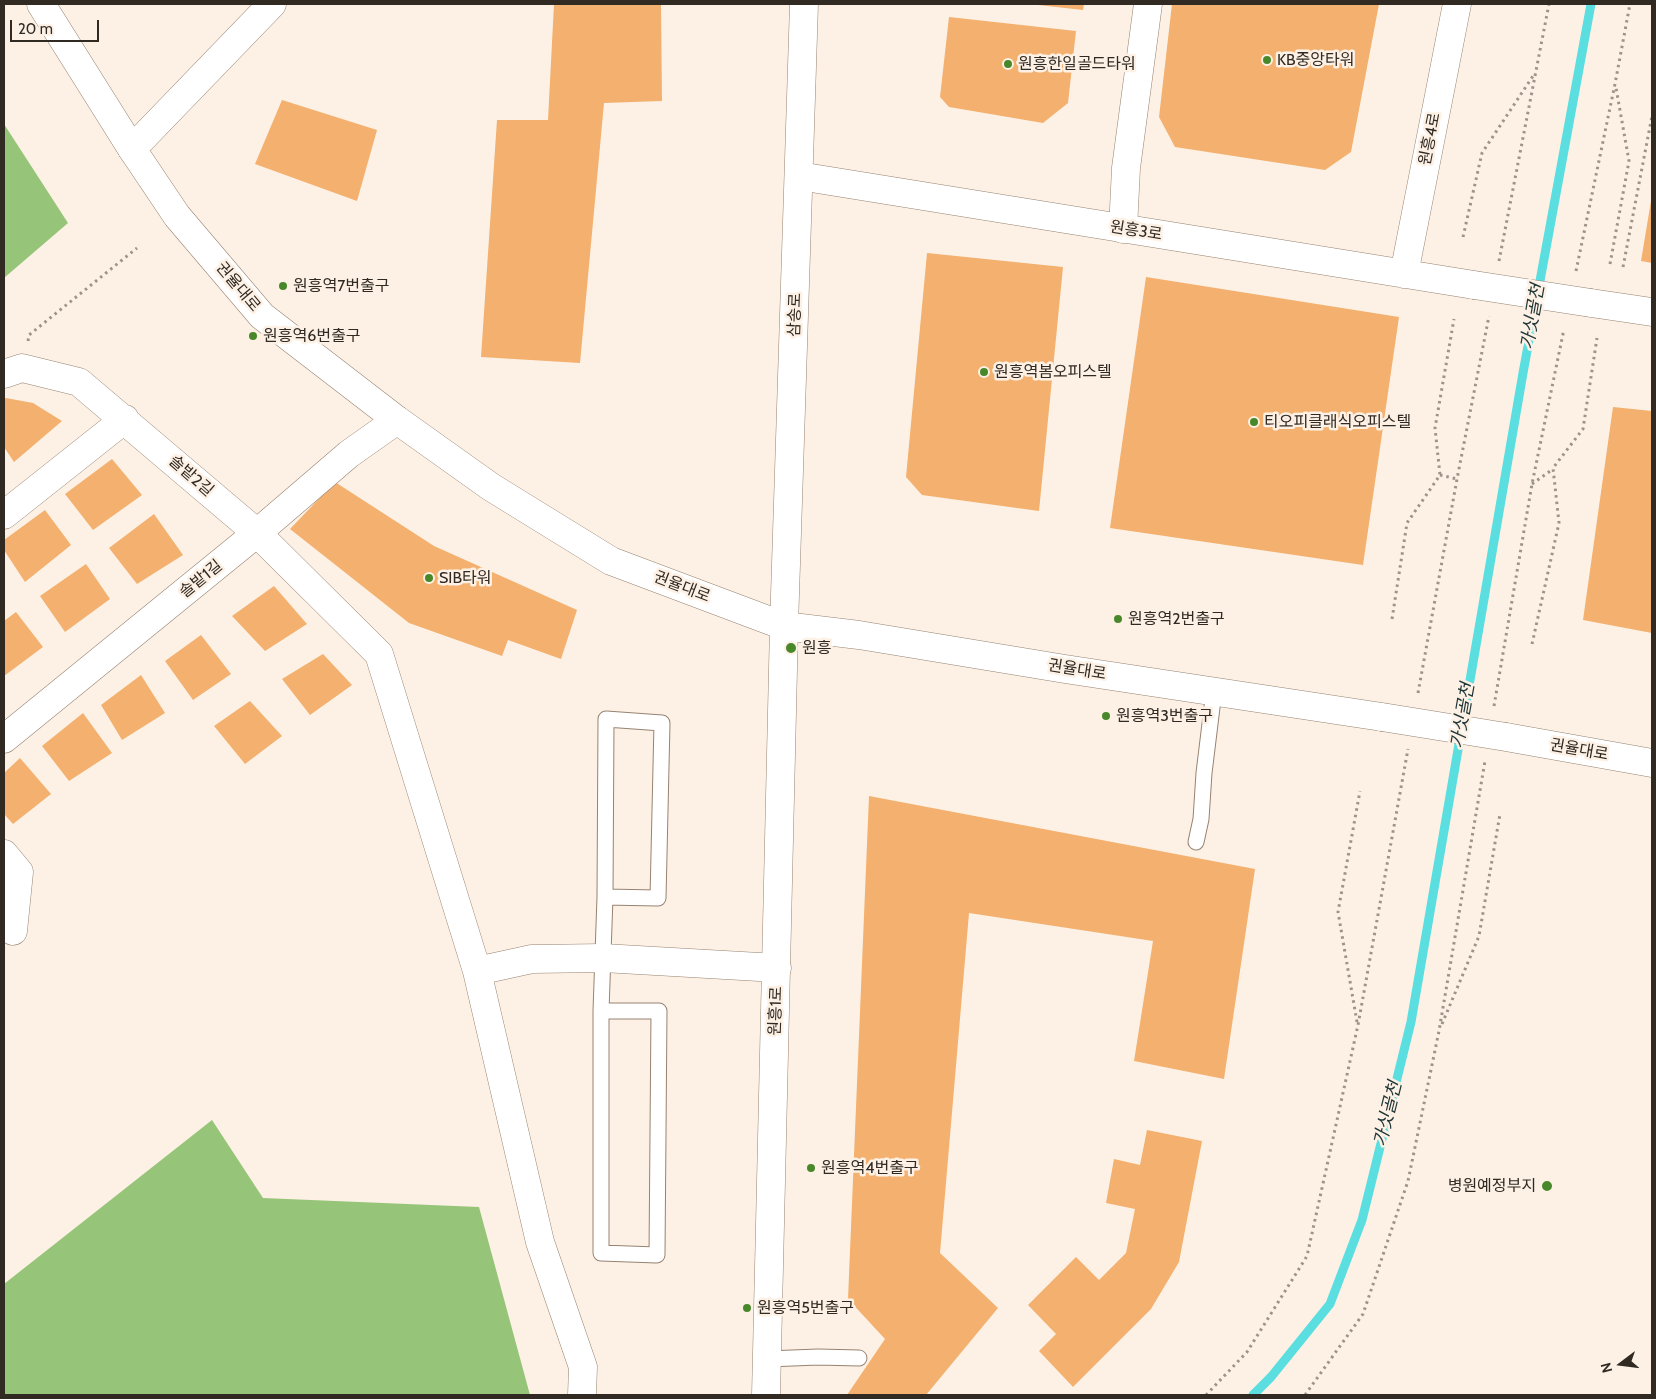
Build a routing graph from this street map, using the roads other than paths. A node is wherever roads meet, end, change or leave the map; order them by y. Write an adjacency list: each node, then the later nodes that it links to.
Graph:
1 (41, 4): 6 (street, 권율대로)
2 (272, 4): 6 (street)
3 (804, 4): 7 (street, 삼송로)
4 (1148, 4): 8 (street)
5 (1457, 4): 9 (street, 원흥4로)
6 (132, 149): 13 (street, 권율대로)
7 (799, 176): 8 (street, 원흥3로); 16 (street, 삼송로)
8 (1123, 229): 9 (street, 원흥3로)
9 (1404, 274): 10 (street, 원흥3로, bridge)
10 (1652, 312)
11 (13, 371): 12 (street, 솔밭2길)
12 (125, 419): 14 (street); 15 (street, 솔밭2길)
13 (397, 420): 15 (street, 솔밭1길); 16 (street, 권율대로)
14 (4, 515)
15 (257, 533): 18 (street, 솔밭1길); 26 (street, 솔밭2길)
16 (784, 626): 17 (street, 권율대로); 25 (street, 원흥1로)
17 (1214, 691): 19 (street, 권율대로, bridge); 20 (lane)
18 (4, 739)
19 (1652, 762)
20 (1196, 842)
21 (4, 854): 23 (street)
22 (605, 898): 22 (lane); 24 (lane)
23 (13, 931)
24 (602, 958): 25 (street); 26 (street); 27 (lane)
25 (777, 968): 29 (street, 원흥1로)
26 (477, 970): 30 (street, 솔밭2길)
27 (601, 1011): 27 (lane)
28 (859, 1358): 29 (lane)
29 (767, 1359): 31 (street, 원흥1로)
30 (582, 1395)
31 (766, 1395)

